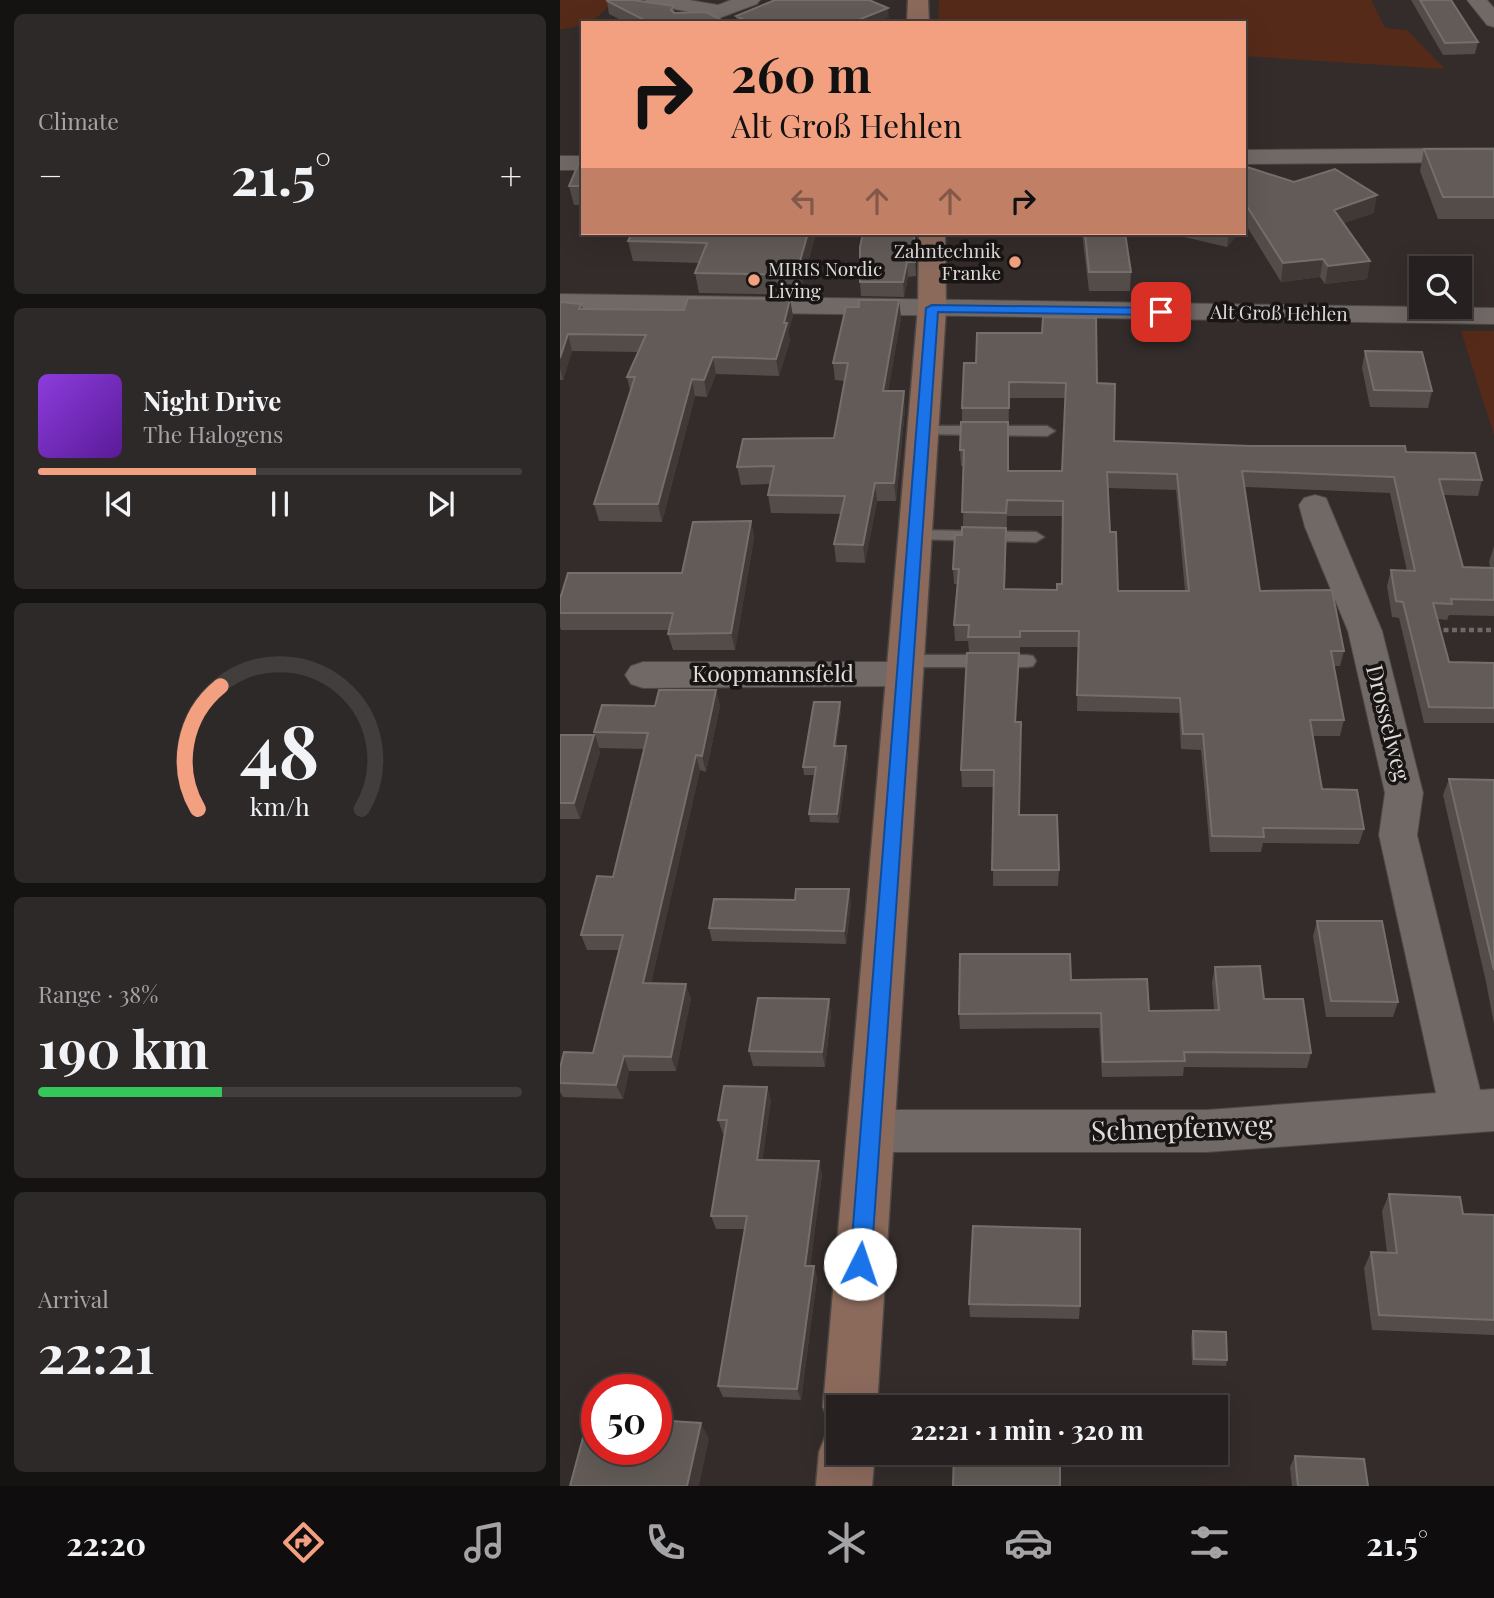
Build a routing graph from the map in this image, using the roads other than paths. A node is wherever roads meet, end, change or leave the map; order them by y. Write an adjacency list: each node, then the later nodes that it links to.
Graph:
1 (656, 0): 5 (street)
2 (750, 0): 5 (street)
3 (918, 0): 7 (main road)
4 (1477, 0): 8 (street)
5 (720, 11): 6 (street)
6 (692, 21)
7 (918, 21)
8 (1494, 21)
9 (1494, 155): 10 (street)
10 (1246, 157)
11 (560, 163): 12 (street)
12 (581, 163)
13 (932, 235): 15 (main road)
14 (560, 302): 15 (street, Alt Groß Hehlen)
15 (932, 308): 16 (street, Alt Groß Hehlen); 17 (main road)
16 (1494, 316)
17 (923, 431): 18 (lane); 20 (main road)
18 (1046, 431)
19 (1315, 505): 25 (street, Drosselweg)
20 (915, 536): 21 (lane); 23 (main road)
21 (1037, 537)
22 (1027, 661): 23 (lane)
23 (905, 668): 24 (street, Koopmannsfeld); 26 (main road)
24 (643, 675)
25 (1478, 1111): 26 (street, Schnepfenweg)
26 (870, 1131): 27 (main road)
27 (851, 1395)
28 (845, 1465): 29 (main road)
29 (844, 1486)

